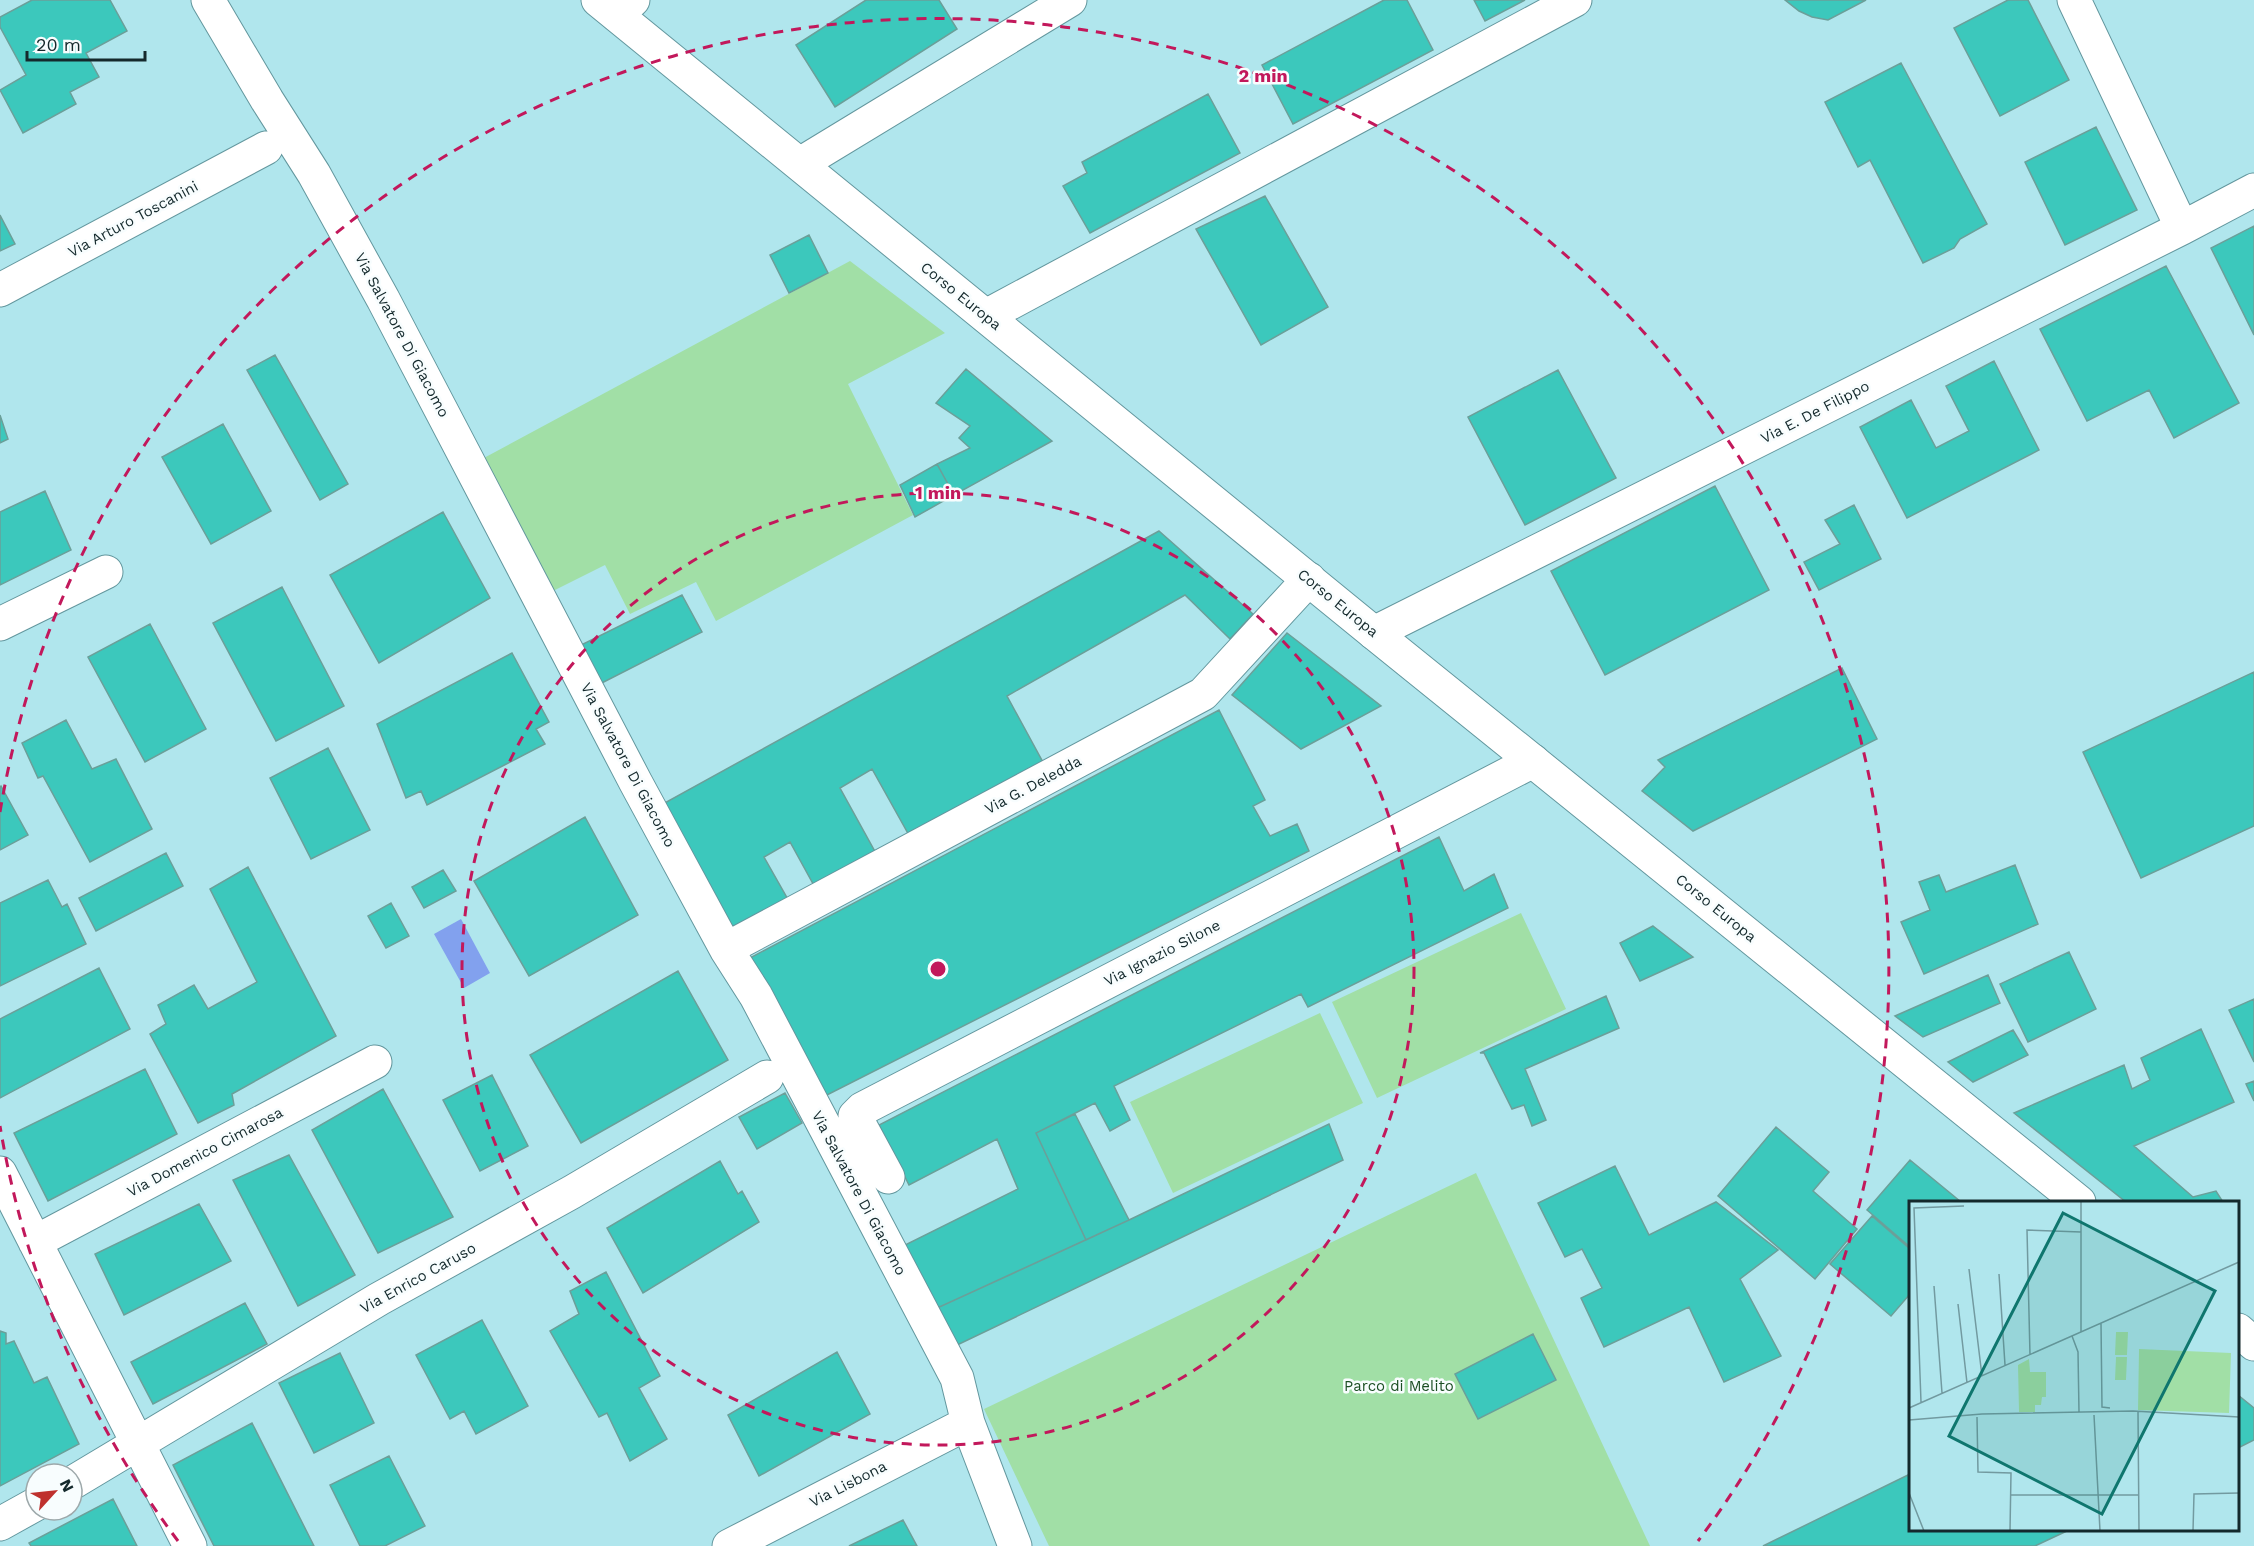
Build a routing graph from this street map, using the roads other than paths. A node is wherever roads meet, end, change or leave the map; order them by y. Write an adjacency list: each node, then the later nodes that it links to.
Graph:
1 (208, 0): 17 (street, Via Salvatore Di Giacomo)
2 (1070, 0): 7 (street)
3 (1575, 0): 11 (street)
4 (2074, 0): 9 (street)
5 (616, 5): 7 (street, Corso Europa)
6 (266, 148): 10 (street, Via Arturo Toscanini)
7 (800, 164): 11 (street, Corso Europa)
8 (2254, 190): 9 (street, Via E. De Filippo)
9 (2182, 228): 15 (street, Via E. De Filippo)
10 (0, 290)
11 (986, 316): 13 (street, Corso Europa)
12 (106, 572): 14 (street)
13 (1308, 579): 15 (street, Corso Europa); 17 (street, Via G. Deledda)
14 (0, 624)
15 (1374, 633): 16 (street, Corso Europa)
16 (1533, 761): 21 (street, Via Ignazio Silone); 22 (street, Corso Europa)
17 (726, 949): 26 (street, Via Salvatore Di Giacomo)
18 (375, 1062): 23 (street, Via Domenico Cimarosa)
19 (767, 1077): 27 (street, Via Enrico Caruso)
20 (0, 1173): 23 (street)
21 (888, 1177)
22 (2077, 1201)
23 (35, 1242): 27 (street)
24 (2239, 1331): 25 (street)
25 (2254, 1344)
26 (968, 1423): 32 (street, Via Lisbona); 33 (street, Via Salvatore Di Giacomo)
27 (137, 1443): 28 (street, Via Enrico Caruso); 31 (street)
28 (84, 1476)
29 (24, 1510): 30 (street)
30 (0, 1524)
31 (190, 1546)
32 (729, 1546)
33 (1015, 1546)

